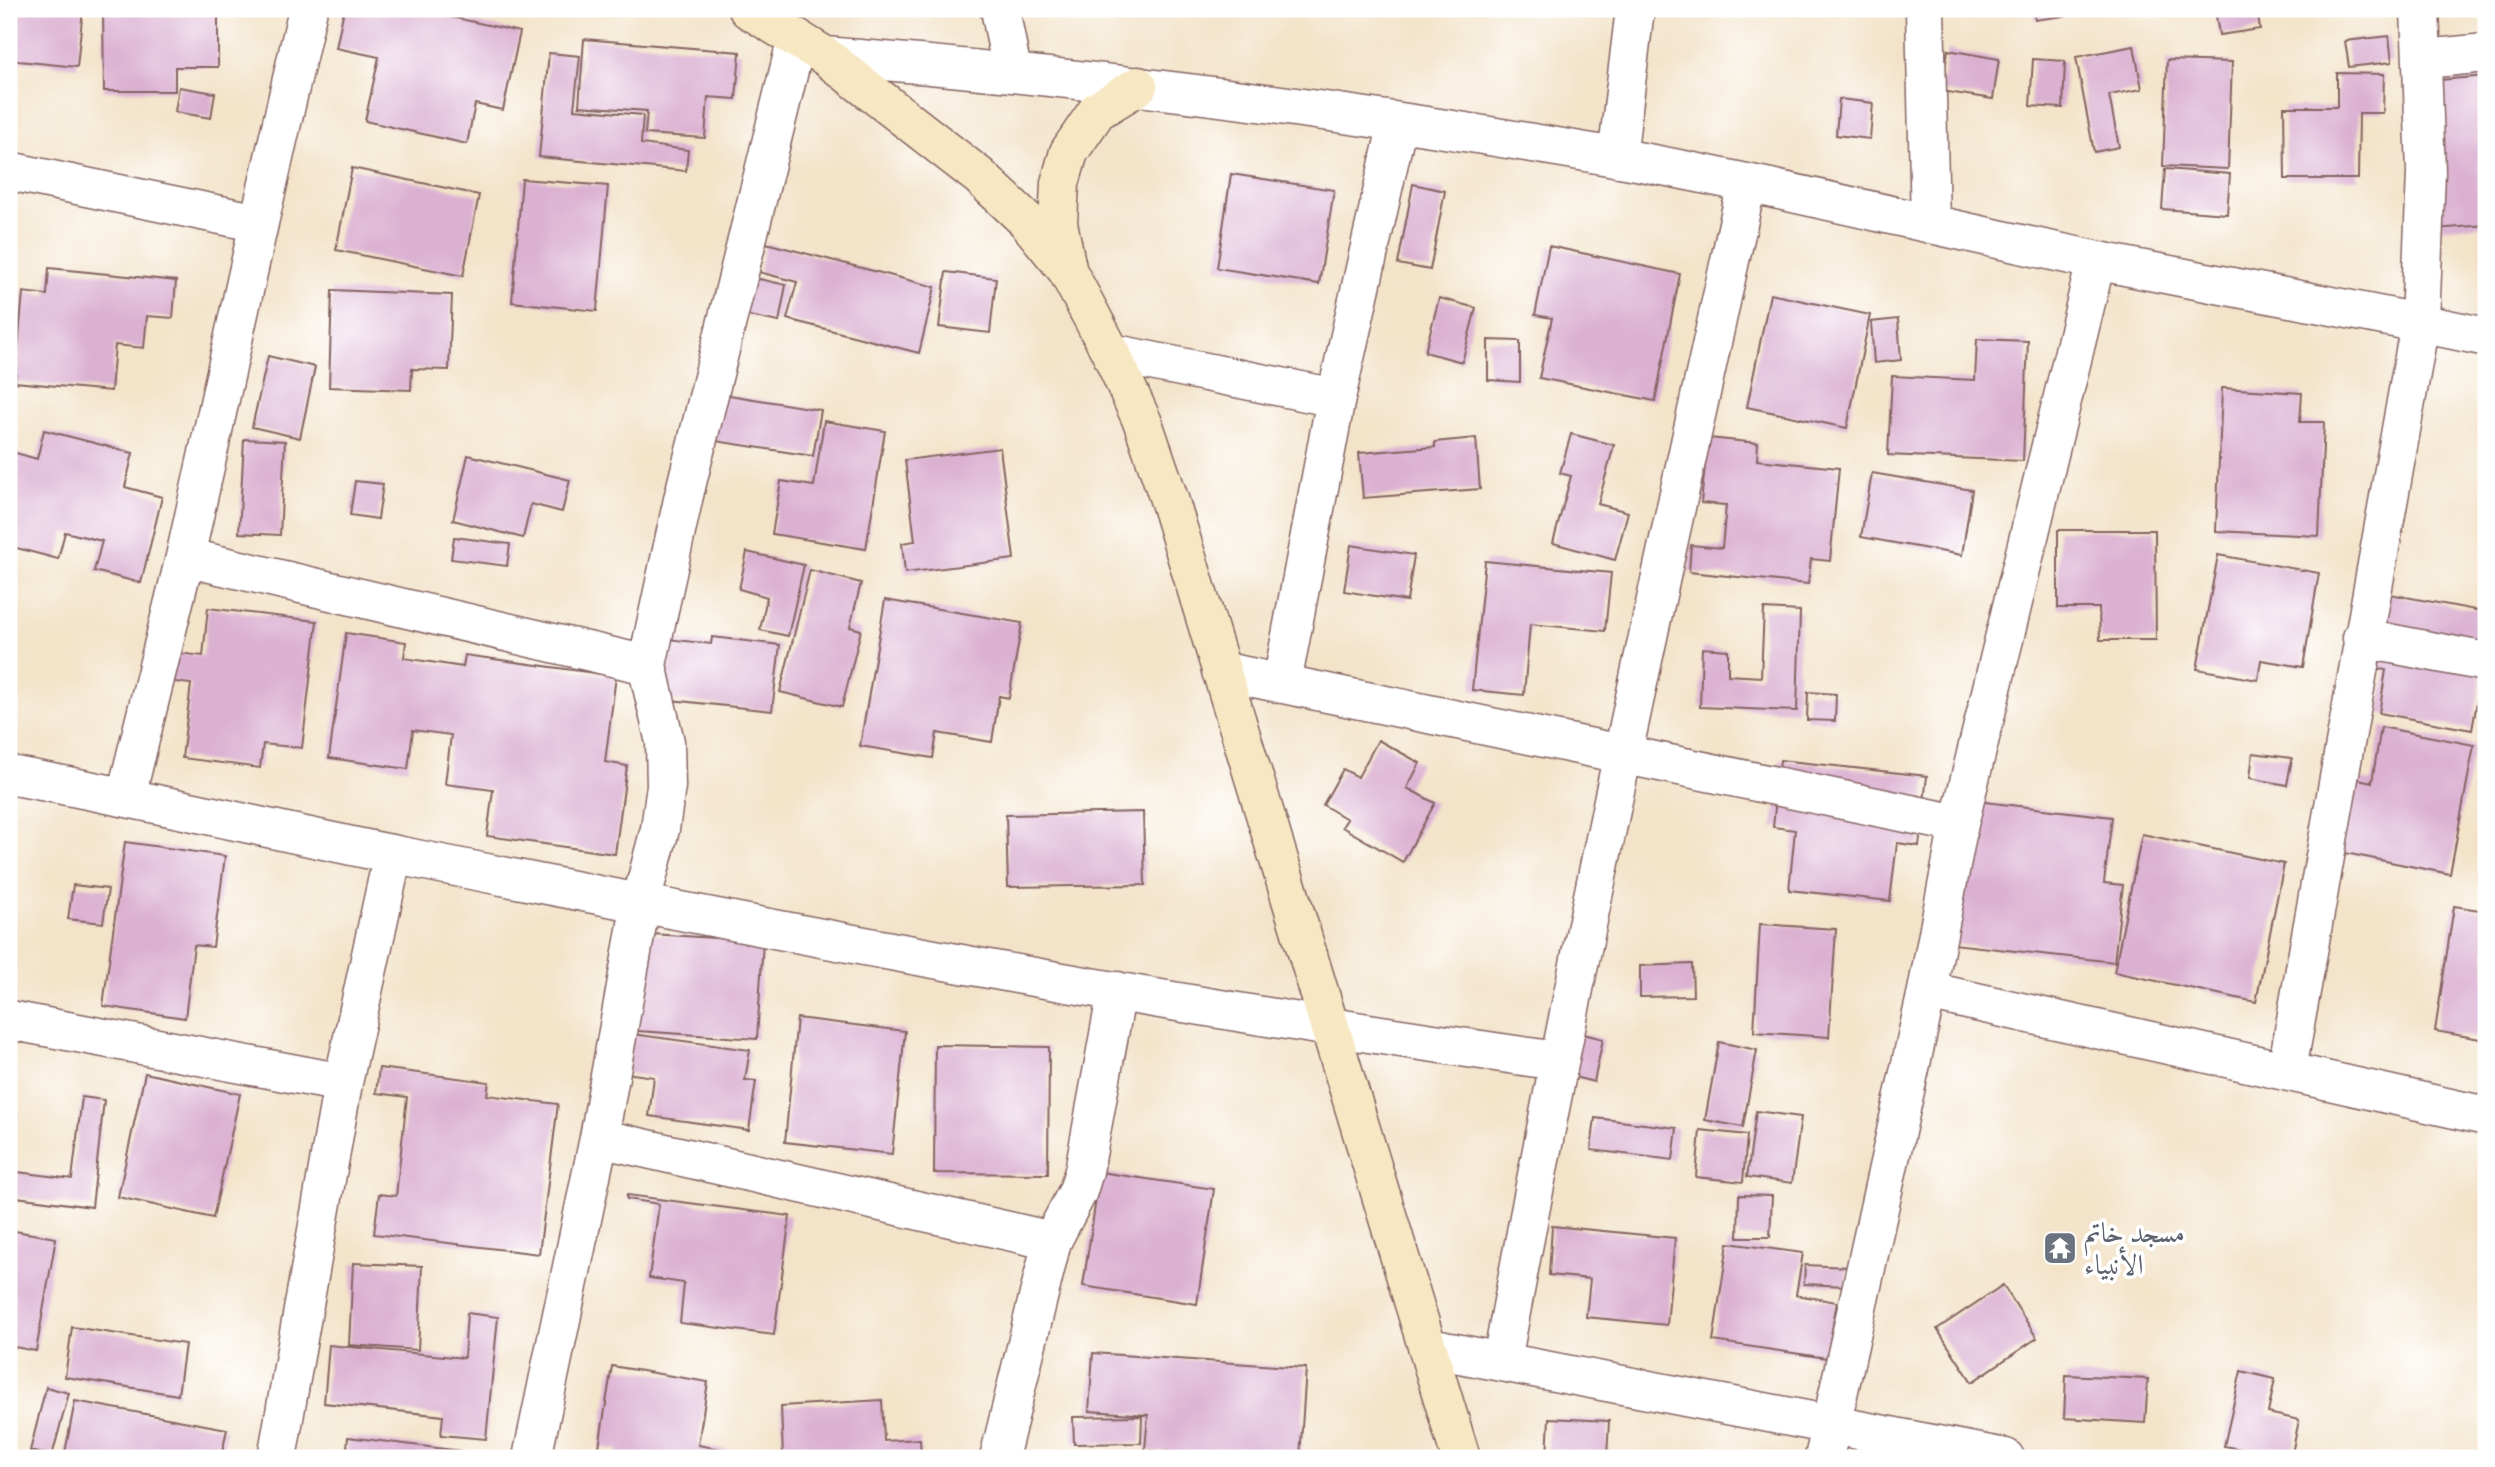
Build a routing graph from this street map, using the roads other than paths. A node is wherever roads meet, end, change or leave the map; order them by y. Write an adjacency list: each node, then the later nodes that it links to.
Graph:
1 (308, 9): 16 (street)
2 (748, 9): 7 (street)
3 (1000, 9): 10 (street)
4 (1635, 9): 13 (street)
5 (1925, 9): 17 (street)
6 (2420, 9): 9 (street)
7 (811, 47): 10 (street); 19 (street); 27 (street)
8 (2486, 54): 9 (street)
9 (2424, 59): 20 (street)
10 (1012, 71): 11 (street)
11 (1138, 86): 12 (street); 19 (street)
12 (1398, 122): 13 (street); 23 (street)
13 (1616, 158): 15 (street)
14 (9, 171): 16 (street)
15 (1747, 183): 17 (street); 30 (street)
16 (259, 223): 24 (street)
17 (1930, 224): 18 (street)
18 (2096, 261): 20 (street); 33 (street)
19 (1068, 270): 22 (street)
20 (2420, 323): 21 (street); 25 (street)
21 (2486, 337)
22 (1111, 352): 23 (street); 28 (street)
23 (1336, 398): 29 (street)
24 (185, 557): 27 (street); 32 (street)
25 (2362, 638): 26 (street); 41 (street)
26 (2486, 662)
27 (647, 664): 35 (street)
28 (1221, 671): 29 (street); 39 (street)
29 (1282, 683): 30 (street)
30 (1622, 752): 33 (street); 40 (street)
31 (9, 775): 32 (street)
32 (126, 796): 34 (street)
33 (1959, 824): 37 (street)
34 (393, 854): 35 (street); 42 (street)
35 (640, 902): 36 (street); 44 (street)
36 (1116, 991): 39 (street); 45 (street)
37 (1927, 991): 41 (street); 48 (street)
38 (9, 1020): 42 (street)
39 (1328, 1029): 40 (street); 46 (street)
40 (1558, 1062): 47 (street)
41 (2287, 1070): 43 (street)
42 (343, 1083): 49 (street)
43 (2486, 1116)
44 (599, 1138): 45 (street); 50 (street)
45 (1052, 1241): 51 (street)
46 (1429, 1348): 47 (street); 52 (street)
47 (1502, 1361): 48 (street)
48 (1828, 1441): 53 (street)
49 (276, 1458)
50 (532, 1458)
51 (999, 1458)
52 (1461, 1458)
53 (2005, 1458)

